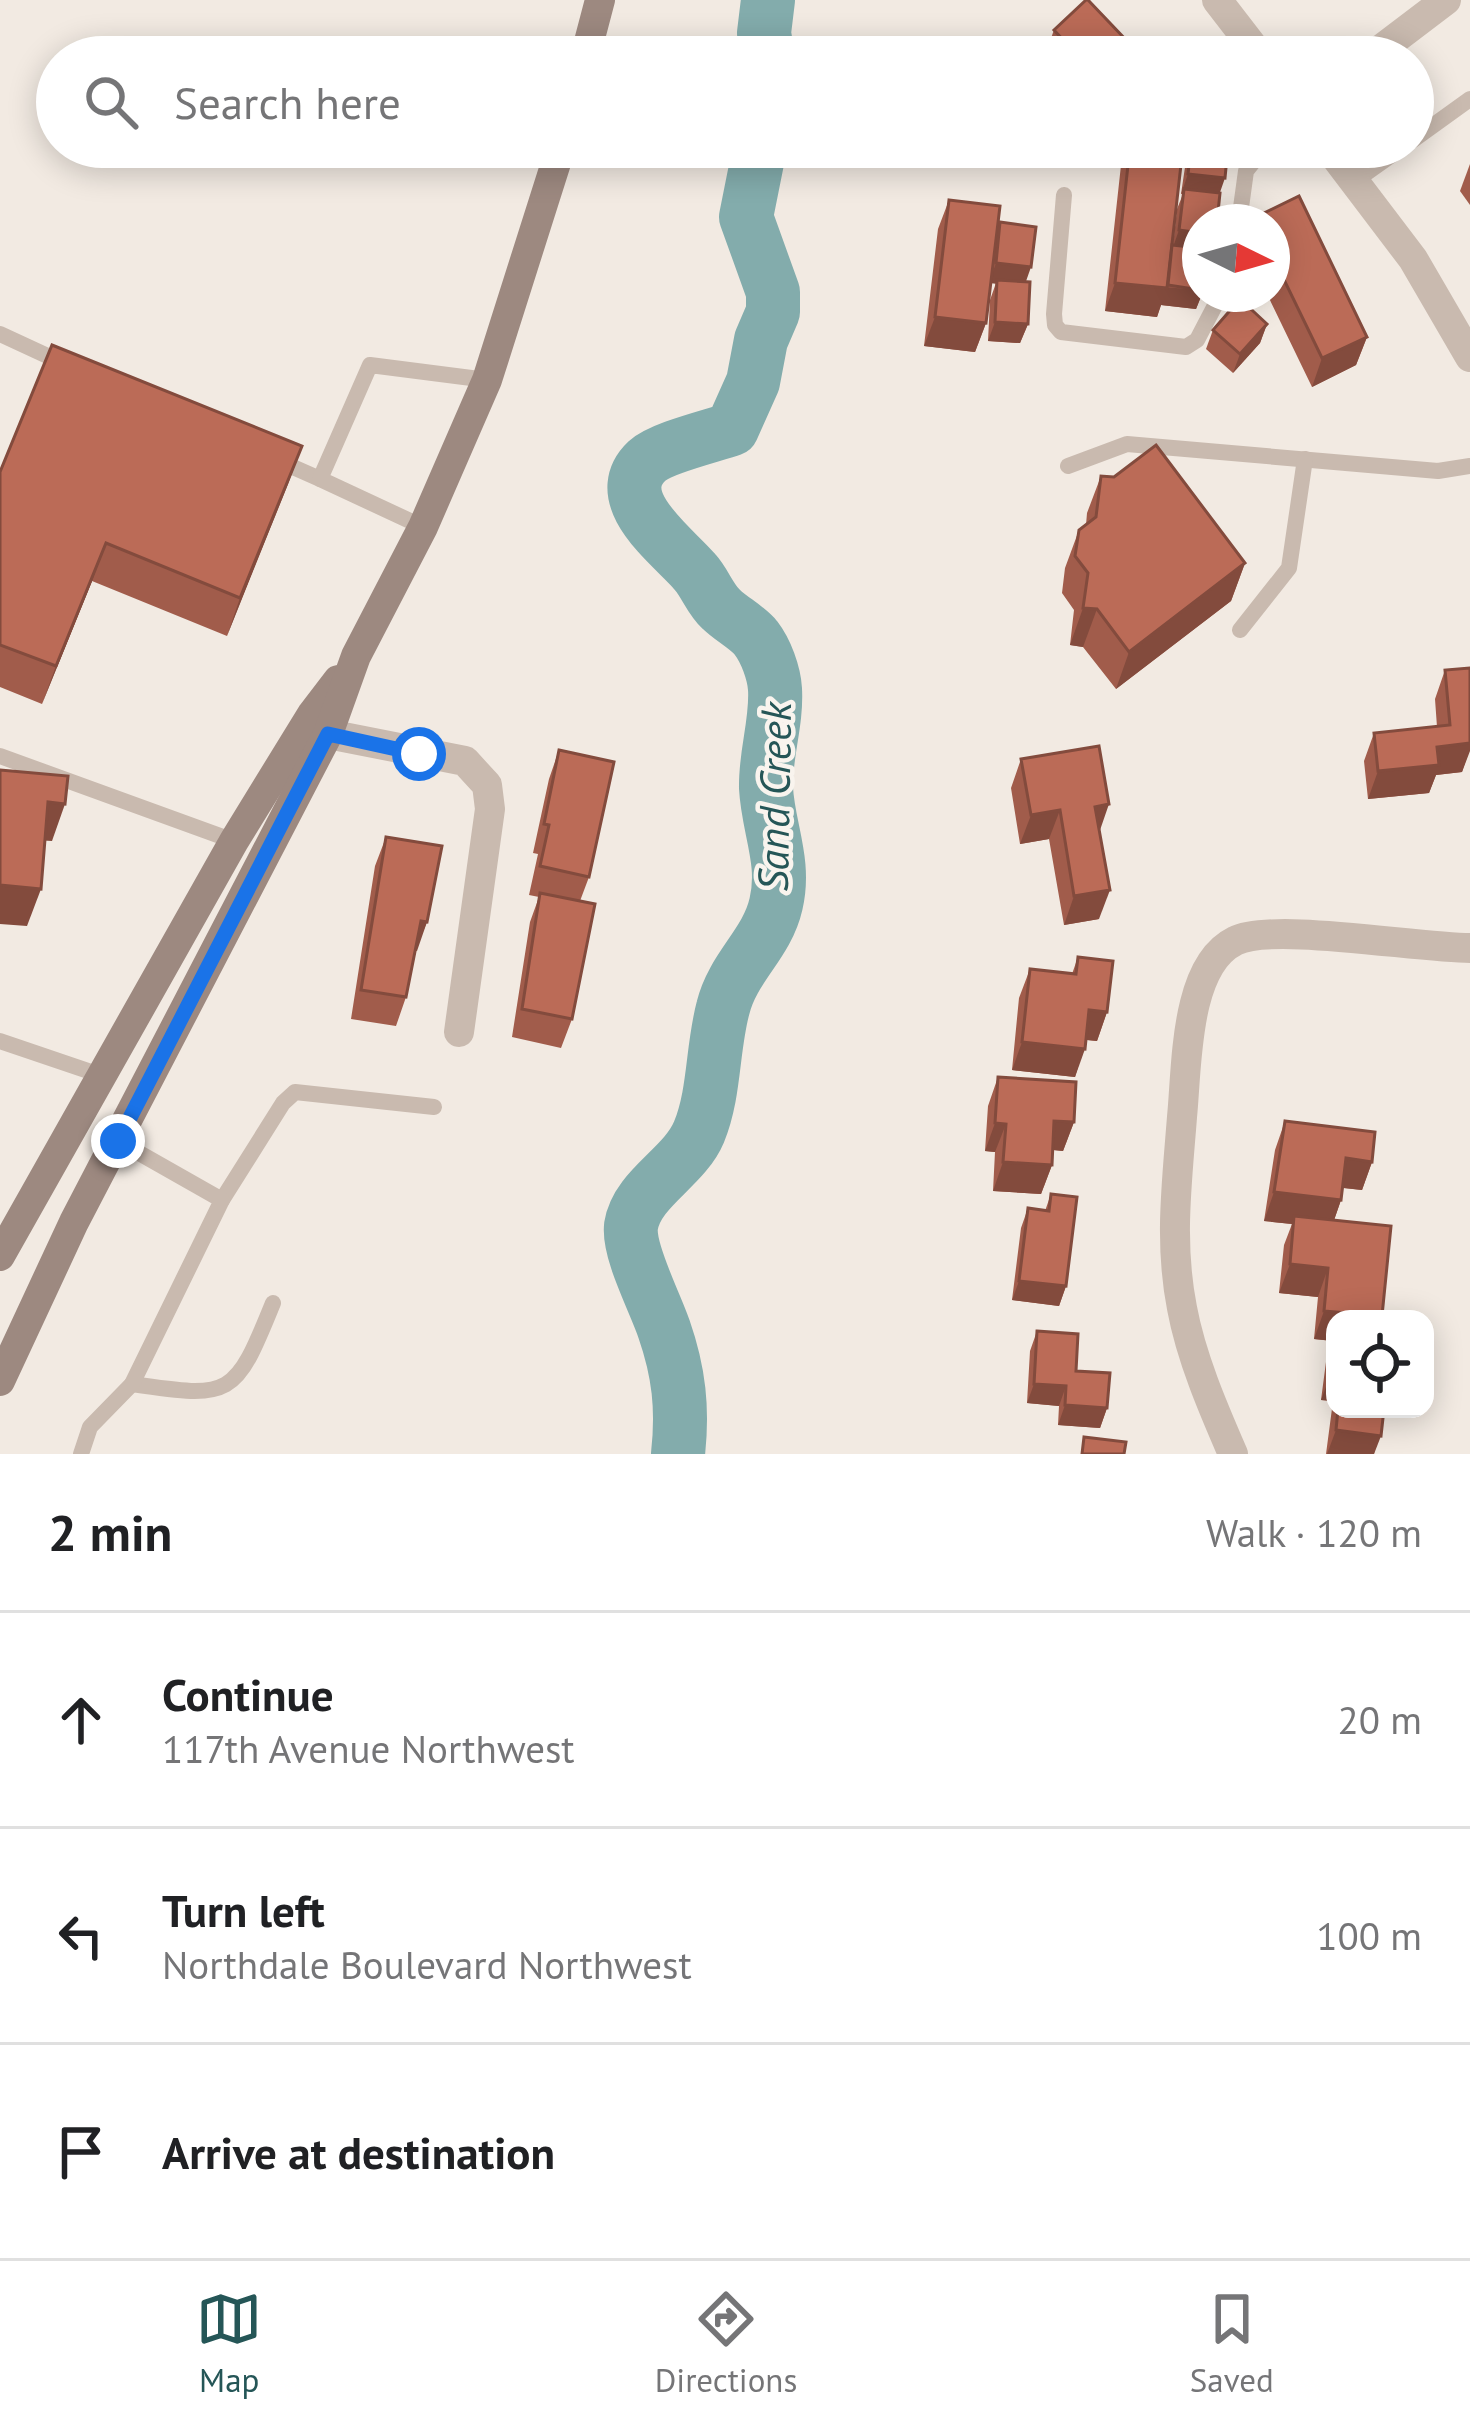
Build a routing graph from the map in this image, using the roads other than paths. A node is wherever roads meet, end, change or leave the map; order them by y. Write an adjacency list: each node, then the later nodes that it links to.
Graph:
1 (599, 0): 4 (main road)
2 (1217, 0): 5 (street)
3 (1446, 0): 6 (street)
4 (590, 36)
5 (1245, 36)
6 (1399, 36)
7 (1470, 99): 8 (lane)
8 (1434, 125)
9 (554, 168): 20 (main road)
10 (1248, 168): 15 (lane)
11 (1345, 168): 13 (street)
12 (1373, 168): 13 (lane)
13 (1355, 181): 18 (street)
14 (1064, 195): 16 (lane)
15 (1241, 204)
16 (1212, 312)
17 (0, 334): 19 (lane)
18 (1470, 357)
19 (85, 373)
20 (487, 380): 25 (lane); 26 (main road)
21 (256, 450): 25 (lane)
22 (1305, 459): 23 (lane); 24 (lane); 27 (lane)
23 (1068, 466)
24 (1470, 466)
25 (320, 479): 26 (lane)
26 (423, 527): 28 (main road)
27 (1240, 630)
28 (356, 656): 29 (main road); 31 (main road)
29 (328, 734): 33 (street); 37 (main road)
30 (0, 756): 31 (lane)
31 (234, 841): 35 (main road)
32 (1470, 948): 44 (street)
33 (459, 1032)
34 (0, 1040): 35 (lane)
35 (103, 1076): 39 (main road)
36 (434, 1107): 38 (lane)
37 (118, 1141): 38 (lane); 41 (main road)
38 (222, 1200): 42 (lane)
39 (0, 1256)
40 (273, 1303): 42 (lane)
41 (0, 1381)
42 (132, 1384): 43 (lane)
43 (81, 1454)
44 (1233, 1454)

